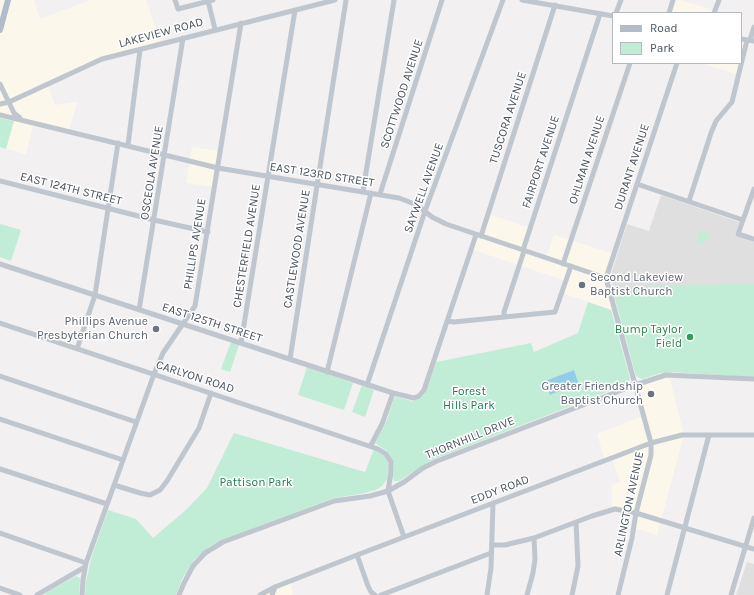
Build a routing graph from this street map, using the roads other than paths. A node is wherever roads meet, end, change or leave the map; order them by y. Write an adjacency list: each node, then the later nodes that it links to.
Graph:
1 (8, 0): 23 (main road)
2 (175, 0): 12 (street)
3 (335, 0): 14 (street, LAKEVIEW ROAD)
4 (346, 0): 42 (street, CASTLEWOOD AVENUE)
5 (394, 0): 45 (street)
6 (442, 0): 47 (street, SCOTTWOOD AVENUE)
7 (503, 0): 50 (street, SAYWELL AVENUE)
8 (522, 0): 13 (street)
9 (621, 0): 15 (street)
10 (673, 0): 16 (street)
11 (719, 0): 17 (street)
12 (208, 1): 22 (street)
13 (559, 5): 18 (street); 54 (street, TUSCORA AVENUE)
14 (295, 10): 20 (street, LAKEVIEW ROAD); 40 (street, CHESTERFIELD AVENUE)
15 (616, 12)
16 (669, 12)
17 (714, 12)
18 (600, 14): 19 (street); 56 (street, FAIRPORT AVENUE)
19 (612, 16)
20 (241, 23): 22 (street, LAKEVIEW ROAD); 39 (street, PHILLIPS AVENUE)
21 (754, 27): 25 (street)
22 (216, 29): 24 (street, LAKEVIEW ROAD)
23 (0, 30)
24 (183, 38): 26 (street, LAKEVIEW ROAD); 38 (street, OSCEOLA AVENUE)
25 (748, 40): 27 (street)
26 (140, 50): 32 (street, LAKEVIEW ROAD); 37 (street)
27 (742, 63)
28 (630, 64): 58 (street, OHLMAN AVENUE)
29 (677, 64): 43 (street, DURANT AVENUE)
30 (742, 64): 48 (street)
31 (0, 84): 32 (street)
32 (9, 102): 33 (street, LAKEVIEW ROAD); 35 (street)
33 (0, 104)
34 (0, 115): 35 (street, EAST 123RD STREET)
35 (24, 120): 36 (street, EAST 123RD STREET)
36 (118, 143): 37 (street, EAST 123RD STREET); 49 (street)
37 (128, 145): 38 (street, EAST 123RD STREET)
38 (165, 155): 39 (street, EAST 123RD STREET); 51 (street, OSCEOLA AVENUE)
39 (218, 168): 40 (street, EAST 123RD STREET); 53 (street, PHILLIPS AVENUE)
40 (268, 177): 42 (street, EAST 123RD STREET); 67 (street, CHESTERFIELD AVENUE)
41 (0, 181): 49 (street, EAST 124TH STREET)
42 (317, 184): 45 (street, EAST 123RD STREET); 69 (street, CASTLEWOOD AVENUE)
43 (637, 184): 48 (street); 60 (street, DURANT AVENUE)
44 (754, 188): 52 (street)
45 (364, 191): 46 (street, EAST 123RD STREET)
46 (371, 192): 47 (street, EAST 123RD STREET); 70 (street)
47 (380, 194): 50 (street, EAST 123RD STREET)
48 (689, 202): 52 (street)
49 (108, 208): 51 (street, EAST 124TH STREET); 61 (street)
50 (425, 211): 54 (street, EAST 123RD STREET); 74 (street, SAYWELL AVENUE)
51 (154, 220): 53 (street, EAST 124TH STREET); 62 (street, OSCEOLA AVENUE)
52 (743, 220): 55 (street)
53 (208, 232): 66 (street, PHILLIPS AVENUE)
54 (478, 235): 56 (street, EAST 123RD STREET); 64 (street, TUSCORA AVENUE)
55 (754, 239)
56 (524, 251): 58 (street, EAST 123RD STREET); 63 (street, FAIRPORT AVENUE)
57 (0, 264): 61 (street, EAST 125TH STREET)
58 (563, 264): 59 (street, EAST 123RD STREET)
59 (572, 266): 60 (street, EAST 123RD STREET); 63 (street)
60 (606, 278): 75 (street, ARLINGTON AVENUE)
61 (95, 295): 62 (street, EAST 125TH STREET); 68 (street)
62 (139, 310): 66 (street, EAST 125TH STREET)
63 (504, 317): 64 (street)
64 (447, 321): 78 (street, TUSCORA AVENUE)
65 (0, 323): 68 (street, CARLYON ROAD)
66 (183, 323): 67 (street, EAST 125TH STREET); 71 (street, PHILLIPS AVENUE)
67 (241, 343): 69 (street, EAST 125TH STREET)
68 (77, 349): 71 (street, CARLYON ROAD)
69 (290, 359): 70 (street, EAST 125TH STREET)
70 (327, 372): 74 (street, EAST 125TH STREET)
71 (154, 374): 76 (street, CARLYON ROAD); 80 (street, PHILLIPS AVENUE)
72 (0, 376): 80 (street)
73 (754, 379): 75 (street, THORNHILL DRIVE)
74 (367, 385): 77 (street, EAST 125TH STREET)
75 (635, 385): 83 (street, ARLINGTON AVENUE); 88 (street, THORNHILL DRIVE)
76 (211, 393): 84 (street, CARLYON ROAD); 87 (street)
77 (393, 393): 78 (street, EAST 125TH STREET); 84 (street)
78 (419, 396)
79 (0, 420): 85 (street)
80 (136, 422): 85 (street, PHILLIPS AVENUE)
81 (754, 434): 82 (street, EDDY ROAD)
82 (709, 435): 83 (street, EDDY ROAD); 94 (street)
83 (651, 443): 89 (street, EDDY ROAD); 91 (street, ARLINGTON AVENUE)
84 (371, 445): 88 (street, CARLYON ROAD)
85 (123, 460): 87 (street, PHILLIPS AVENUE)
86 (0, 469): 90 (street)
87 (114, 485): 90 (street, PHILLIPS AVENUE)
88 (388, 491): 96 (street); 109 (street, THORNHILL DRIVE)
89 (493, 503): 96 (street, EDDY ROAD); 98 (street)
90 (108, 504): 103 (street, PHILLIPS AVENUE)
91 (636, 513): 93 (street); 94 (street); 117 (street, ARLINGTON AVENUE)
92 (754, 518): 99 (street)
93 (576, 522): 97 (street); 116 (street)
94 (684, 528): 99 (street); 118 (street)
95 (0, 533): 103 (street)
96 (404, 537): 102 (street, EDDY ROAD)
97 (534, 538): 98 (street); 115 (street)
98 (492, 545): 101 (street)
99 (746, 547): 100 (street); 119 (street)
100 (754, 549)
101 (491, 553): 113 (street); 114 (street)
102 (357, 555): 104 (street, EDDY ROAD); 112 (street)
103 (86, 565): 107 (street); 108 (street, PHILLIPS AVENUE)
104 (275, 587): 110 (street, EDDY ROAD); 111 (street)
105 (0, 588): 106 (street)
106 (20, 595)
107 (37, 595)
108 (82, 595)
109 (179, 595)
110 (260, 595)
111 (272, 595)
112 (375, 595)
113 (381, 595)
114 (487, 595)
115 (527, 595)
116 (572, 595)
117 (618, 595)
118 (667, 595)
119 (731, 595)

